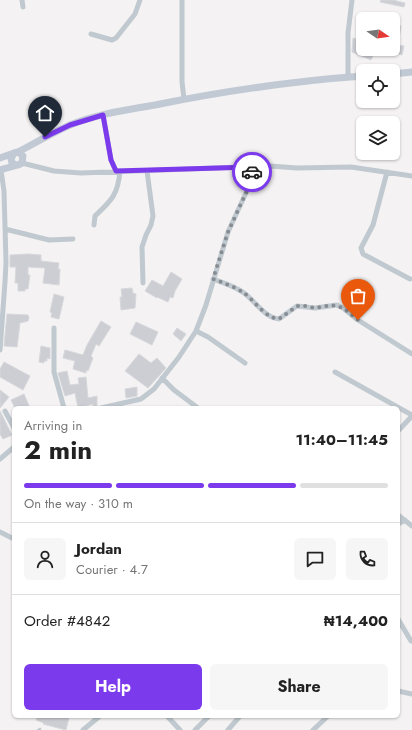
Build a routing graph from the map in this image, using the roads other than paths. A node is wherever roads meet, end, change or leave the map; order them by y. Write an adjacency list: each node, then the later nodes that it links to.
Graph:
1 (22, 0): 5 (street)
2 (140, 0): 6 (street)
3 (182, 0): 11 (street)
4 (352, 0): 10 (street)
5 (23, 7)
6 (91, 34)
7 (412, 72): 8 (main road)
8 (400, 73)
9 (356, 76): 10 (main road)
10 (348, 77): 11 (main road)
11 (184, 99): 12 (main road)
12 (103, 115): 13 (main road); 19 (street)
13 (16, 153): 14 (main road); 15 (main road); 15 (main road)
14 (0, 158)
15 (19, 164): 17 (main road); 19 (street)
16 (252, 167): 18 (street); 20 (street); 25 (street)
17 (1, 170): 23 (street)
18 (147, 170): 19 (street); 27 (street)
19 (118, 171): 22 (street)
20 (387, 172): 21 (street); 26 (street)
21 (412, 176)
22 (94, 225)
23 (5, 229): 24 (street); 30 (street)
24 (73, 239)
25 (213, 279): 29 (street); 31 (street)
26 (410, 279)
27 (143, 283)
28 (54, 328): 35 (street)
29 (196, 331): 32 (street); 34 (street)
30 (0, 350)
31 (412, 354)
32 (245, 363)
33 (335, 372): 38 (street)
34 (162, 378): 36 (street); 37 (street)
35 (63, 406)
36 (110, 406)
37 (190, 406)
38 (394, 406)
39 (400, 409): 41 (street)
40 (5, 411): 42 (street)
41 (412, 416): 43 (street)
42 (12, 424)
43 (400, 429)
44 (12, 449): 45 (street)
45 (0, 459)
46 (400, 516): 47 (street)
47 (405, 520): 48 (street); 49 (street)
48 (400, 523)
49 (412, 526)
50 (0, 532): 51 (street)
51 (12, 538)
52 (400, 622): 53 (street)
53 (412, 642)
54 (400, 691): 55 (street)
55 (412, 694)
56 (97, 718): 61 (street)
57 (169, 718): 62 (street)
58 (207, 718): 63 (street)
59 (238, 718): 64 (street)
60 (326, 718): 65 (street)
61 (82, 730)
62 (180, 730)
63 (195, 730)
64 (228, 730)
65 (313, 730)

